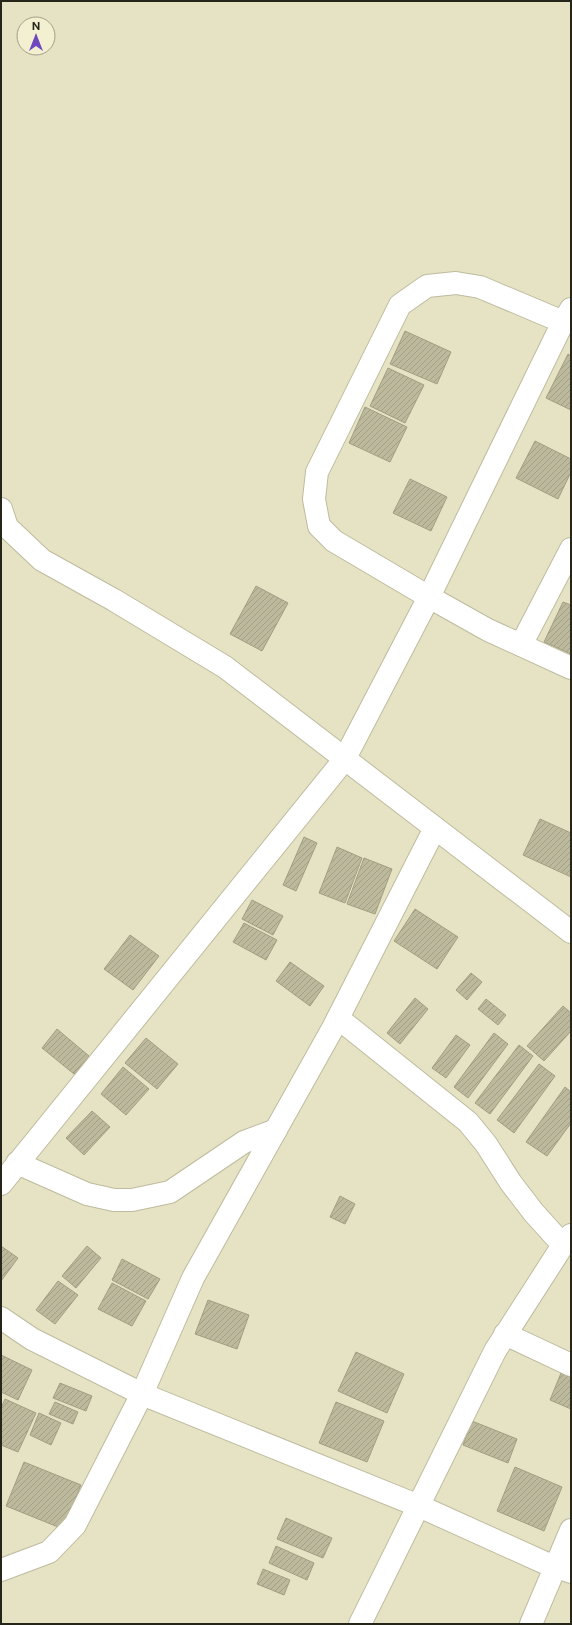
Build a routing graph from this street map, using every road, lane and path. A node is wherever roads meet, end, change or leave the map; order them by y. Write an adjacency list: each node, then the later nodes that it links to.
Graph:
1 (567, 316): 4 (street); 4 (street)
2 (1, 509): 7 (street)
3 (571, 548): 5 (street)
4 (429, 597): 5 (street); 7 (street)
5 (521, 645): 6 (street)
6 (571, 668)
7 (344, 760): 8 (street); 12 (street)
8 (435, 828): 9 (street); 10 (street)
9 (571, 932)
10 (338, 1018): 11 (street); 14 (street)
11 (276, 1130): 12 (street); 18 (street)
12 (17, 1163): 13 (street)
13 (1, 1184)
14 (567, 1240): 16 (street)
15 (1, 1318): 18 (street)
16 (505, 1334): 17 (street); 19 (street)
17 (571, 1364)
18 (142, 1394): 19 (street); 21 (street)
19 (419, 1506): 22 (street); 23 (street)
20 (571, 1530): 22 (street)
21 (1, 1570)
22 (563, 1570): 24 (street)
23 (360, 1624)
24 (531, 1624)

